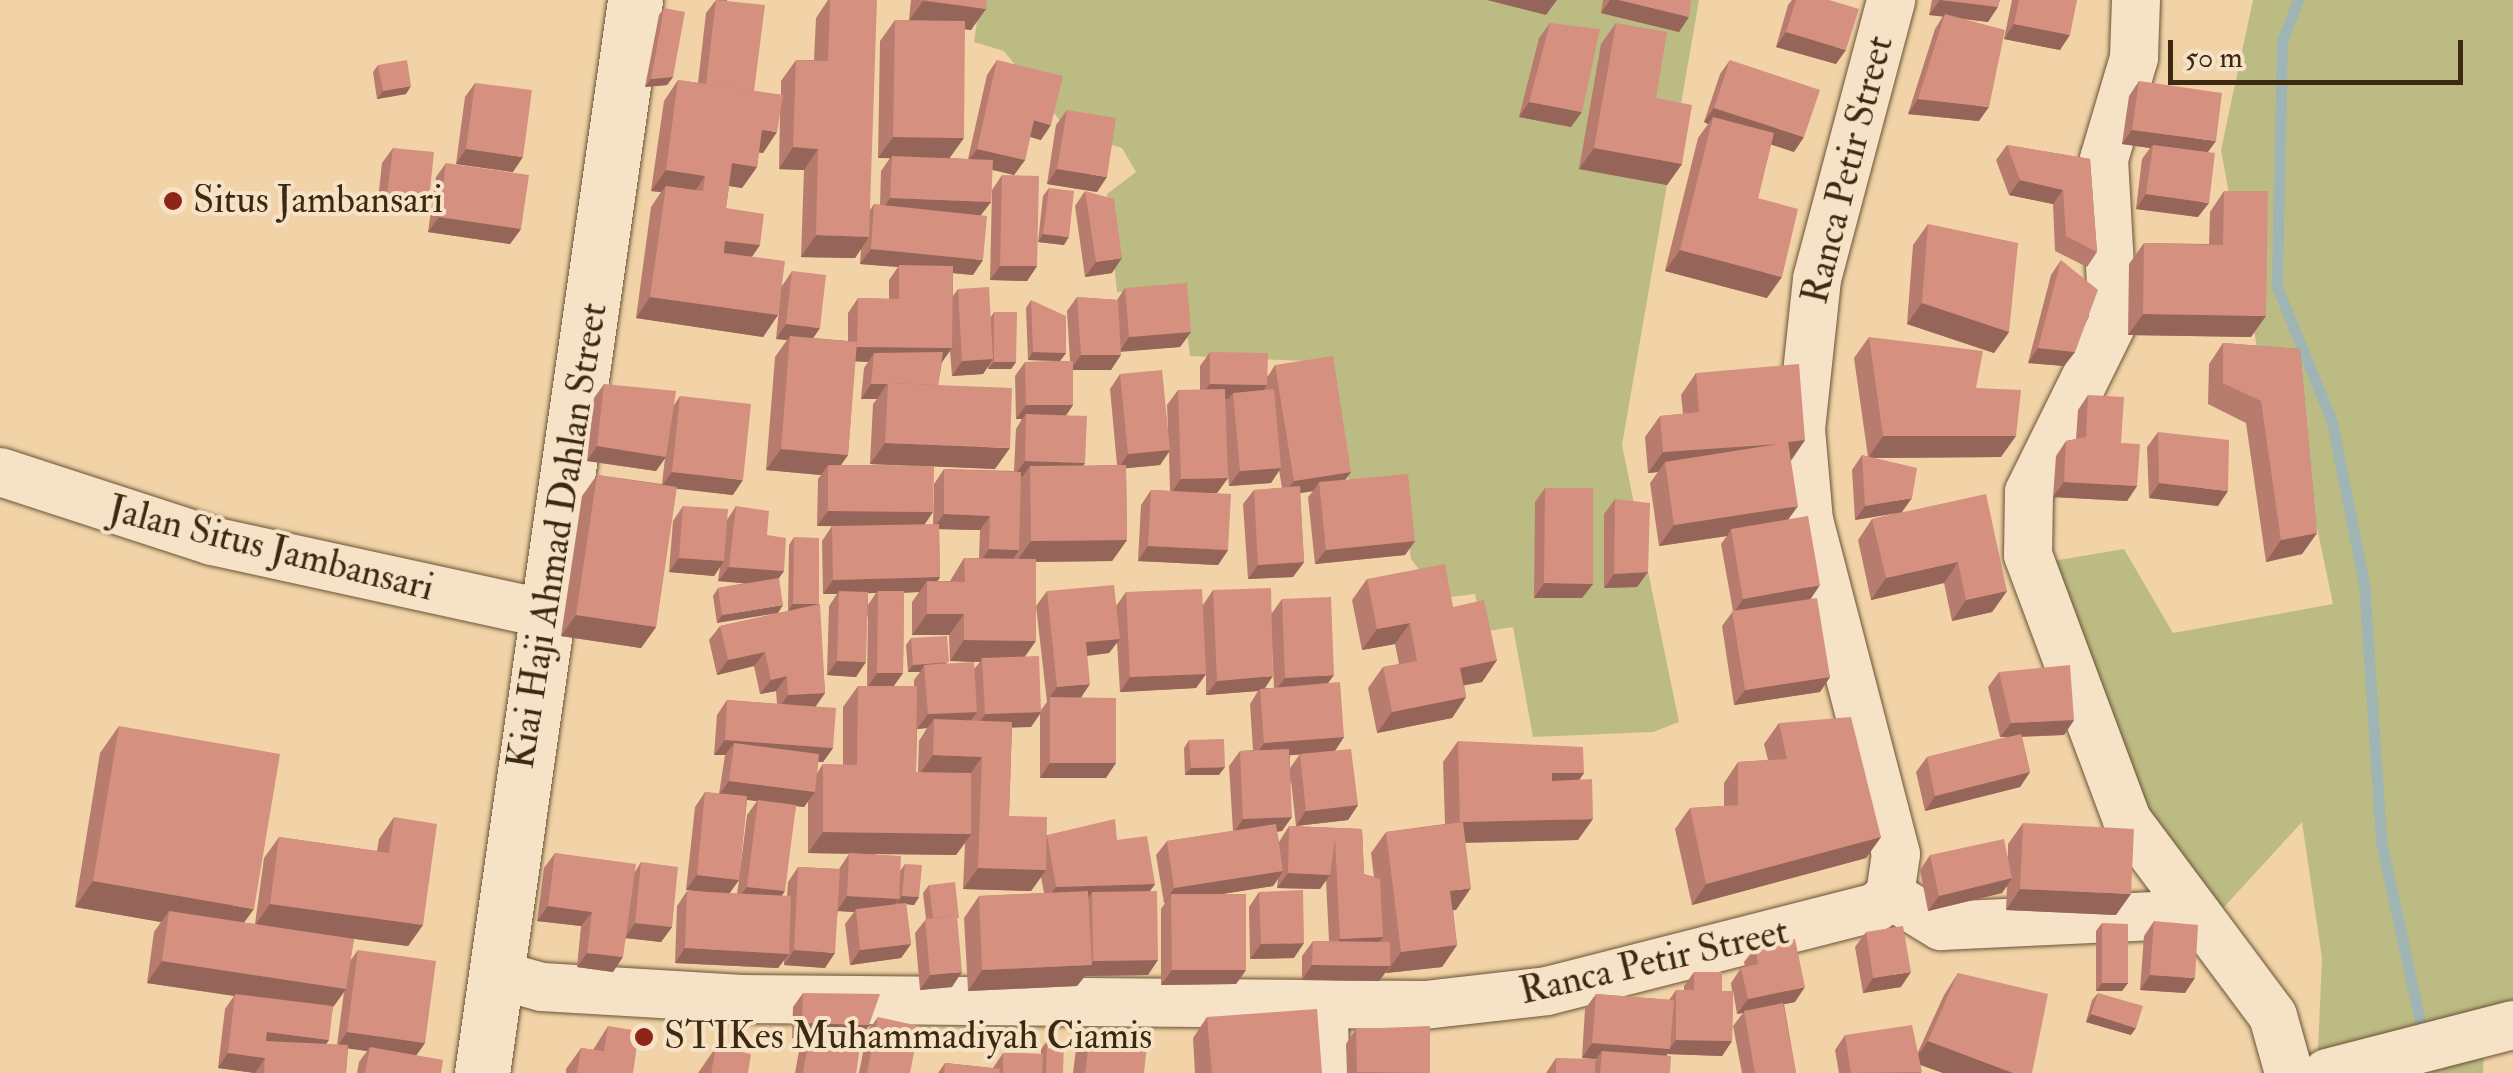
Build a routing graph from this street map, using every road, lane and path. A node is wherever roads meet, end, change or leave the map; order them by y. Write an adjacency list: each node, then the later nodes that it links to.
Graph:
1 (636, 0): 5 (main road, Kiai Haji Ahmad Dahlan Street)
2 (1892, 0): 6 (street, Ranca Petir Street)
3 (2136, 0): 7 (street)
4 (0, 472): 5 (street, Jalan Situs Jambansari)
5 (546, 614): 8 (main road, Kiai Haji Ahmad Dahlan Street)
6 (1890, 895): 7 (street); 9 (street, Ranca Petir Street)
7 (2192, 914): 13 (street)
8 (495, 974): 9 (street, Ranca Petir Street); 11 (main road, Kiai Haji Ahmad Dahlan Street)
9 (1324, 1004): 12 (street)
10 (2501, 1028): 14 (street)
11 (482, 1073)
12 (1326, 1073)
13 (2289, 1073)
14 (2327, 1073)

